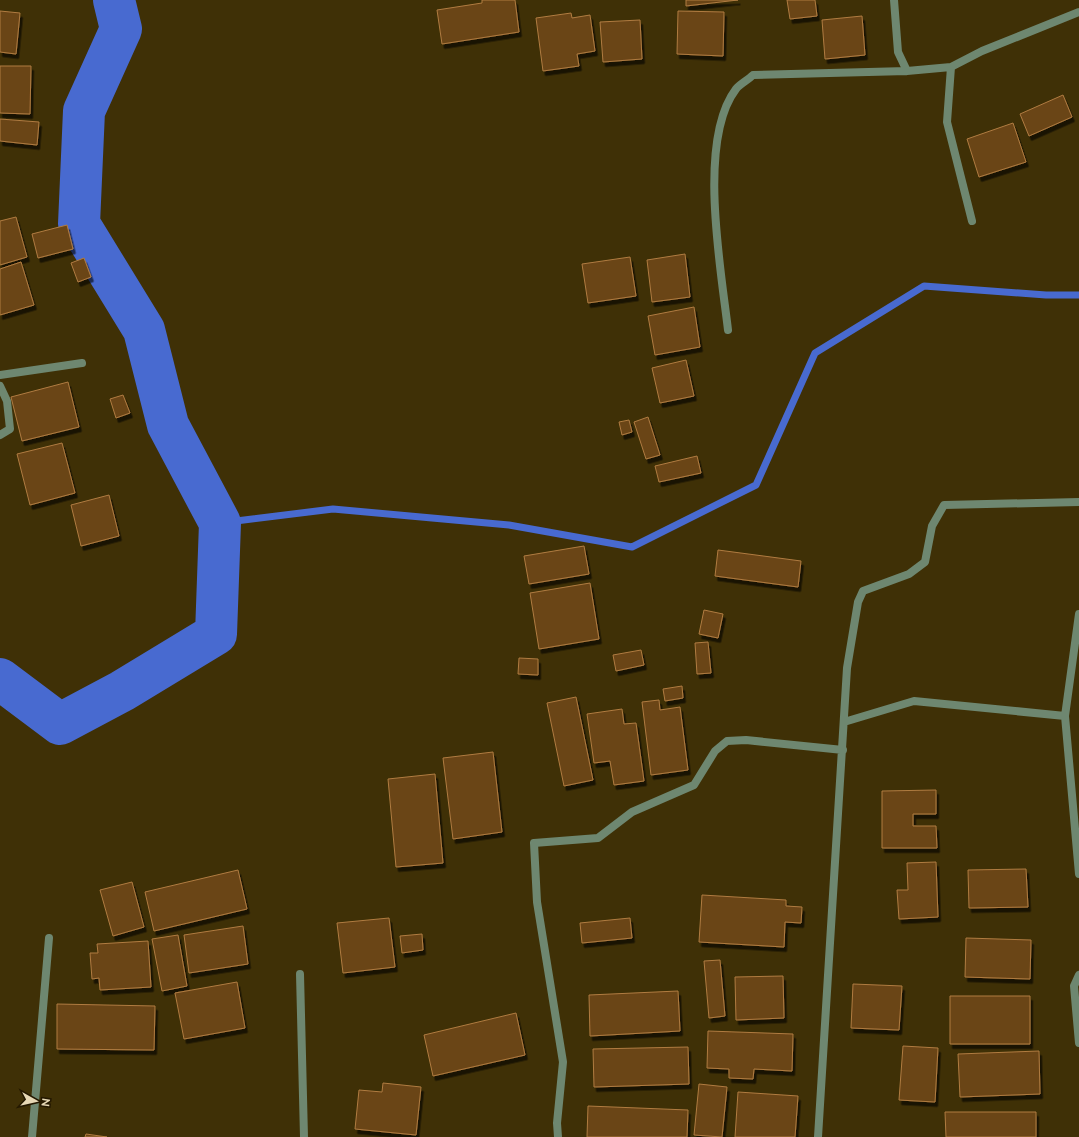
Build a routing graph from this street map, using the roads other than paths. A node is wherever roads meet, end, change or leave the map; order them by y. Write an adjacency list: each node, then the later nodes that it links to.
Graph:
1 (894, 0): 4 (street)
2 (1079, 12): 3 (street)
3 (951, 67): 4 (street); 5 (street)
4 (908, 71): 6 (street)
5 (972, 221)
6 (728, 330)
7 (82, 363): 8 (street)
8 (0, 375)
9 (0, 386): 10 (street)
10 (0, 435)
11 (1079, 502): 14 (street)
12 (1079, 614): 13 (street)
13 (1065, 716): 14 (street); 16 (street)
14 (844, 722): 15 (street)
15 (843, 750): 23 (street); 24 (street)
16 (1079, 874)
17 (49, 938): 21 (street)
18 (300, 974): 22 (street)
19 (1079, 975): 20 (street)
20 (1079, 1044)
21 (32, 1137)
22 (304, 1137)
23 (558, 1137)
24 (818, 1137)

